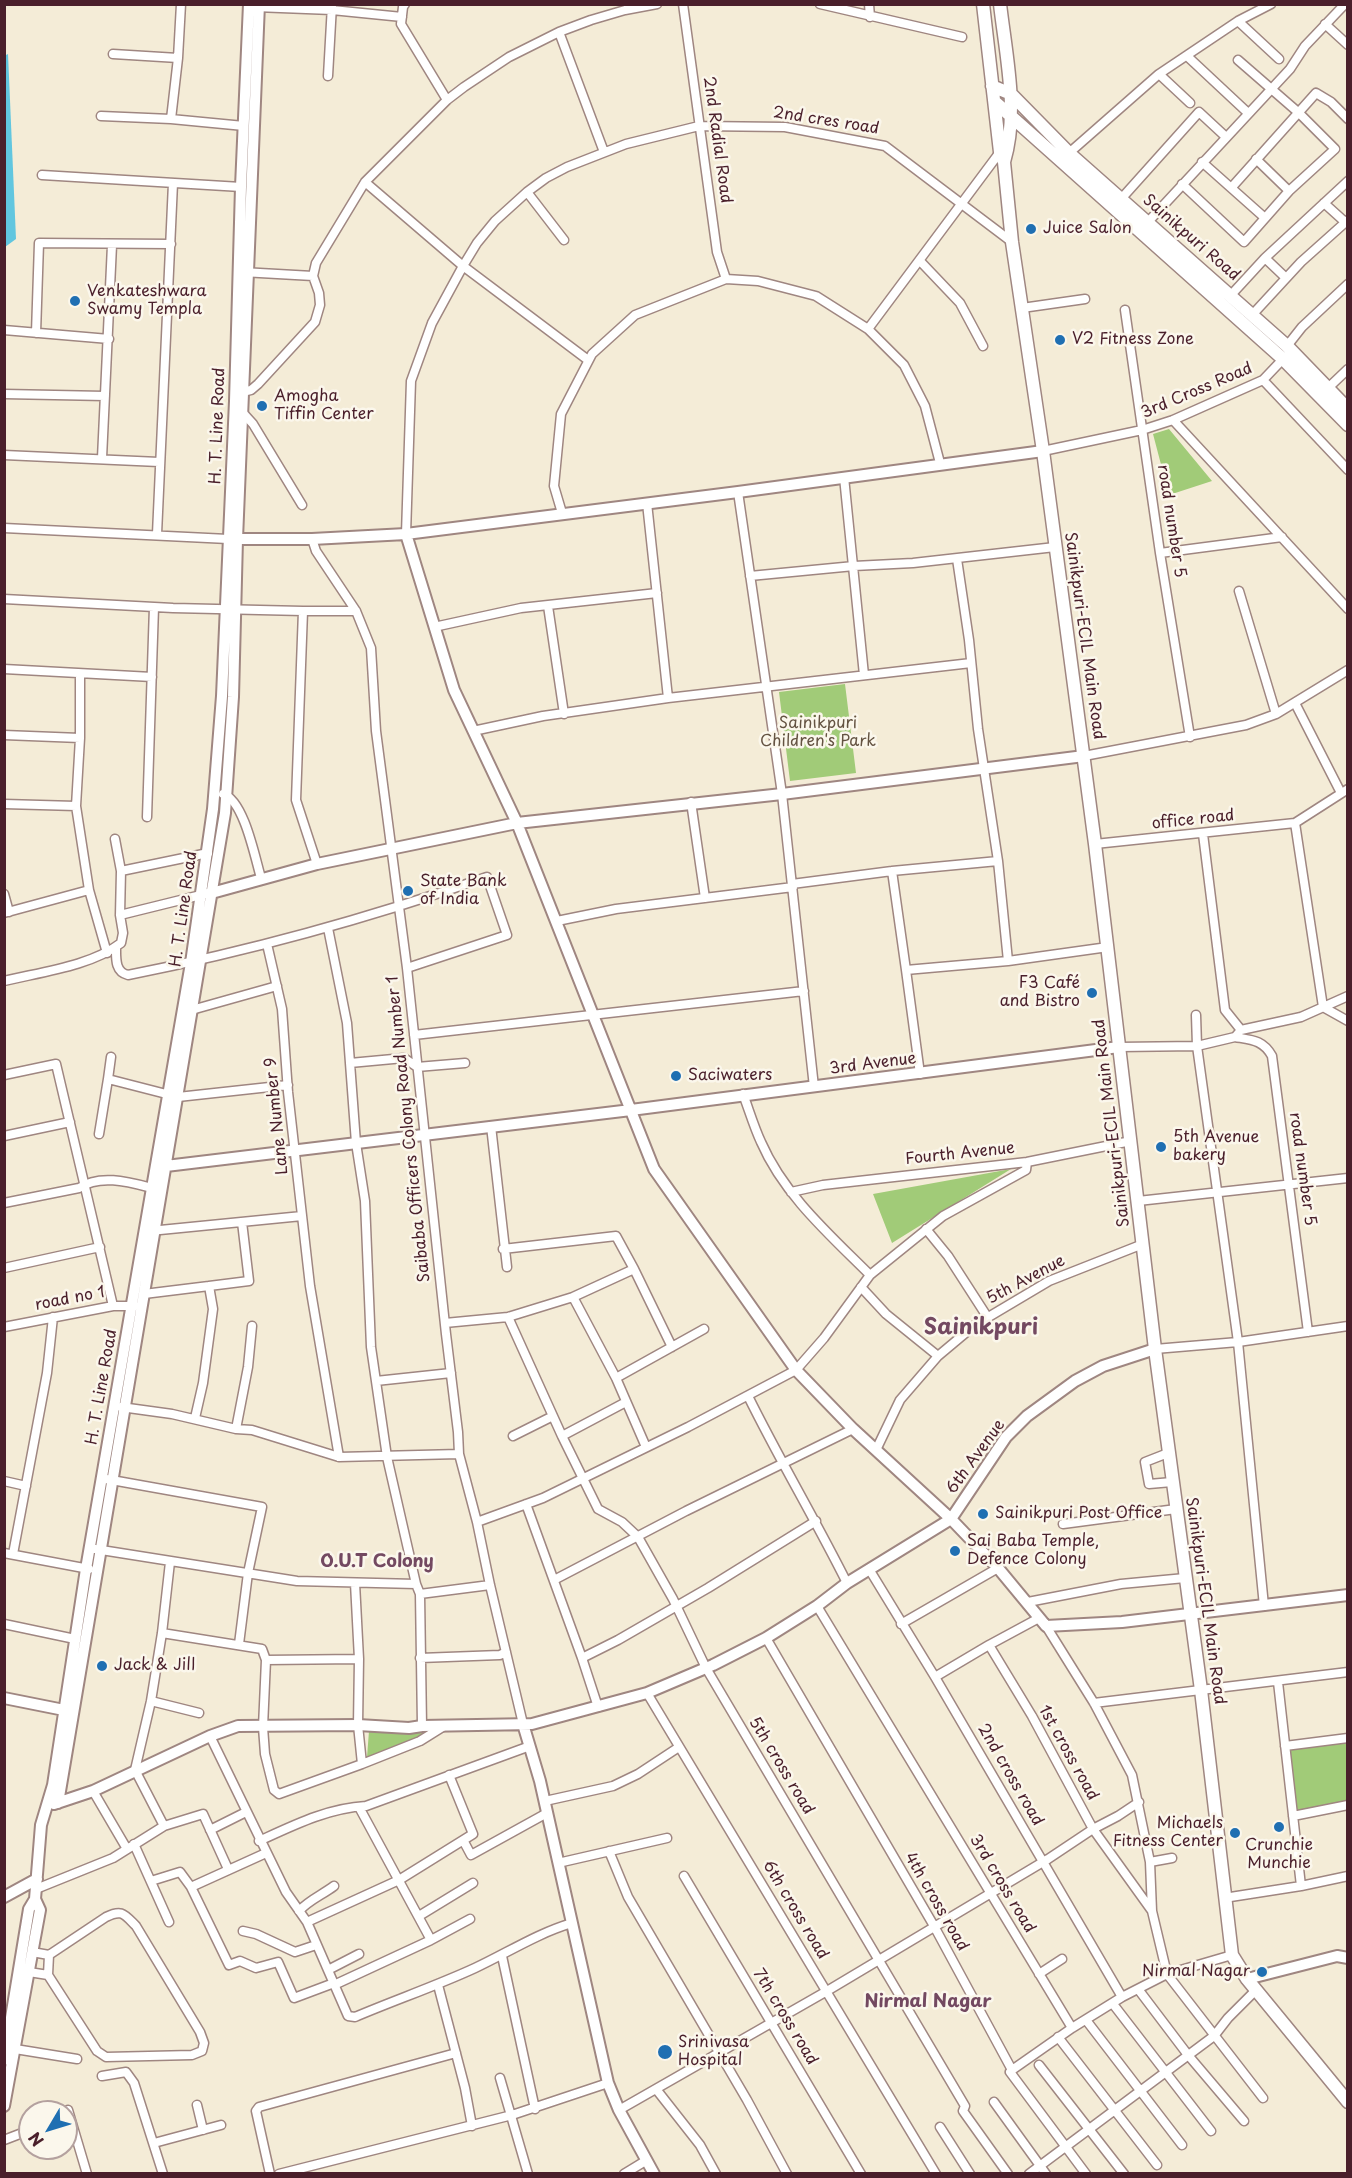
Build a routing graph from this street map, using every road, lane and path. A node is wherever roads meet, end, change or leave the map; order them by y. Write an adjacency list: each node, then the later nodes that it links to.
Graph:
1 (181, 4): 22 (street)
2 (405, 4): 13 (street)
3 (657, 4): 17 (street)
4 (683, 4): 40 (street, 2nd Radial Road)
5 (820, 4): 14 (street)
6 (869, 4): 14 (street)
7 (983, 4): 27 (main road, Sainikpuri-ECIL Main Road)
8 (1000, 4): 29 (main road)
9 (1271, 4): 15 (street)
10 (1345, 4): 16 (street)
11 (254, 6): 12 (street); 39 (street, H. T. Line Road); 70 (street, H. T. Line Road)
12 (332, 7): 13 (street); 26 (street)
13 (402, 17): 30 (street)
14 (870, 17): 18 (street)
15 (1238, 21): 21 (street); 23 (street)
16 (1325, 24): 19 (street); 28 (street)
17 (559, 32): 30 (street); 43 (street)
18 (962, 38)
19 (1347, 45)
20 (113, 54): 22 (street)
21 (1187, 56): 25 (street); 33 (street)
22 (178, 58): 37 (street)
23 (1279, 59)
24 (1238, 60): 28 (street)
25 (1159, 74): 32 (street); 44 (street)
26 (328, 76)
27 (992, 86): 29 (main road); 31 (main road, Sainikpuri-ECIL Main Road)
28 (1270, 89): 33 (street); 34 (street)
29 (1011, 94): 35 (main road); 44 (main road, Sainikpuri Road)
30 (447, 100): 50 (street)
31 (995, 102): 35 (main road, Sainikpuri Road); 45 (main road, Sainikpuri-ECIL Main Road)
32 (1190, 103)
33 (1248, 113): 42 (street)
34 (1299, 113): 38 (street); 46 (street); 55 (street)
35 (1011, 115): 41 (main road, Sainikpuri Road); 45 (main road)
36 (100, 116): 37 (street)
37 (171, 119): 39 (street)
38 (1347, 119)
39 (244, 126): 53 (street, H. T. Line Road)
40 (699, 126): 43 (street, 2nd cres road); 58 (street, 2nd cres road); 73 (street, 2nd Radial Road)
41 (1030, 133): 45 (main road); 86 (main road, Sainikpuri Road)
42 (1226, 137): 47 (street); 57 (street)
43 (604, 152): 56 (street, 2nd cres road)
44 (1069, 153): 57 (main road, Sainikpuri Road)
45 (1004, 155): 58 (street); 64 (main road, Sainikpuri-ECIL Main Road)
46 (1256, 159): 54 (street); 55 (street)
47 (1202, 162): 52 (street); 54 (street)
48 (42, 175): 51 (street)
49 (1347, 181): 59 (street)
50 (365, 182): 69 (street); 71 (street)
51 (173, 183): 53 (street); 65 (street)
52 (1182, 184): 60 (street); 62 (street)
53 (241, 187): 70 (street, H. T. Line Road)
54 (1232, 187): 60 (street)
55 (1289, 191): 60 (street)
56 (527, 192): 63 (street); 69 (street, 2nd cres road)
57 (1121, 199): 62 (main road, Sainikpuri Road)
58 (962, 203): 64 (street, 2nd cres road); 68 (street)
59 (1324, 203): 61 (street); 67 (street)
60 (1265, 218)
61 (1346, 221): 72 (street)
62 (1147, 223): 75 (main road, Sainikpuri Road)
63 (564, 240)
64 (1012, 242): 77 (main road, Sainikpuri-ECIL Main Road)
65 (171, 244): 66 (street); 102 (street)
66 (112, 245): 82 (street); 83 (street)
67 (1265, 258): 72 (street); 75 (street)
68 (920, 261): 80 (street); 84 (street)
69 (463, 266): 87 (street); 112 (street, 2nd cres road)
70 (244, 273): 71 (street); 91 (street, H. T. Line Road)
71 (314, 276): 91 (street)
72 (1286, 278): 79 (street)
73 (726, 279): 80 (street); 87 (street)
74 (1347, 284): 85 (street)
75 (1231, 294): 79 (main road, Sainikpuri Road)
76 (1085, 299): 77 (street)
77 (1022, 308): 99 (main road, Sainikpuri-ECIL Main Road)
78 (1125, 310): 98 (street, road number 5)
79 (1253, 314): 85 (main road, Sainikpuri Road)
80 (868, 329): 103 (street)
81 (4, 330): 82 (street)
82 (36, 333): 83 (street)
83 (109, 339): 93 (street)
84 (983, 346)
85 (1287, 346): 90 (main road, Sainikpuri Road)
86 (1283, 359): 89 (street, 3rd Cross Road); 97 (main road, Sainikpuri Road)
87 (588, 360): 109 (street)
88 (1347, 369): 90 (street)
89 (1263, 380): 96 (street, 3rd Cross Road); 104 (street)
90 (1328, 388): 94 (main road, Sainikpuri Road)
91 (240, 393): 95 (street, H. T. Line Road)
92 (4, 394): 93 (street)
93 (105, 396): 101 (street)
94 (1347, 409)
95 (239, 412): 108 (street); 114 (street, H. T. Line Road)
96 (1173, 420): 98 (street, 3rd Cross Road); 113 (street)
97 (1347, 425)
98 (1142, 430): 99 (street, 3rd Cross Road); 117 (street, road number 5)
99 (1043, 451): 103 (street); 116 (main road, Sainikpuri-ECIL Main Road)
100 (4, 455): 101 (street)
101 (102, 458): 102 (street)
102 (159, 462): 111 (street)
103 (940, 463): 105 (street)
104 (1347, 470)
105 (844, 477): 106 (street); 119 (street)
106 (738, 492): 107 (street); 120 (street)
107 (647, 503): 109 (street); 122 (street)
108 (302, 505)
109 (562, 513): 112 (street)
110 (4, 528): 111 (street)
111 (157, 534): 114 (street)
112 (406, 534): 115 (street); 130 (street)
113 (1282, 537): 117 (street); 127 (street)
114 (233, 539): 115 (street); 126 (street, H. T. Line Road)
115 (312, 539): 129 (street, Saibaba Officers Colony Road Number 1)
116 (1055, 547): 118 (street); 146 (main road, Sainikpuri-ECIL Main Road)
117 (1160, 553): 144 (street, road number 5)
118 (957, 559): 119 (street); 131 (street)
119 (854, 566): 120 (street); 135 (street)
120 (750, 576): 137 (street)
121 (1239, 591): 141 (street)
122 (657, 593): 124 (street); 138 (street)
123 (4, 599): 125 (street)
124 (548, 606): 130 (street); 140 (street)
125 (154, 607): 126 (street); 136 (street)
126 (230, 609): 128 (street); 149 (street, H. T. Line Road); 151 (street, H. T. Line Road)
127 (1347, 609)
128 (303, 611): 129 (street); 164 (street)
129 (356, 611): 161 (street, Saibaba Officers Colony Road Number 1)
130 (434, 627): 142 (street)
131 (971, 663): 135 (street); 147 (street)
132 (4, 669): 134 (street)
133 (1347, 670): 139 (street)
134 (80, 674): 136 (street); 145 (street)
135 (864, 675): 137 (street)
136 (152, 677): 155 (street)
137 (766, 687): 138 (street); 150 (street)
138 (668, 698): 140 (street)
139 (1295, 703): 141 (street); 148 (street)
140 (564, 714): 142 (street)
141 (1276, 714): 144 (street)
142 (473, 732): 156 (street)
143 (4, 735): 145 (street)
144 (1190, 737): 146 (street)
145 (81, 738): 154 (street)
146 (1084, 756): 147 (street); 160 (main road, Sainikpuri-ECIL Main Road)
147 (984, 769): 150 (street); 163 (street)
148 (1344, 791): 157 (street)
149 (215, 792): 151 (street); 162 (street, H. T. Line Road)
150 (782, 794): 152 (street); 168 (street)
151 (227, 795): 167 (street); 171 (street, H. T. Line Road)
152 (691, 802): 156 (street); 172 (street)
153 (4, 804): 154 (street)
154 (76, 806): 169 (street)
155 (147, 817)
156 (517, 823): 161 (street); 176 (street)
157 (1295, 824): 158 (street, office road); 190 (street)
158 (1203, 834): 160 (street, office road); 195 (street)
159 (115, 839): 165 (street)
160 (1095, 844): 180 (main road, Sainikpuri-ECIL Main Road)
161 (392, 849): 164 (street); 173 (street, Saibaba Officers Colony Road Number 1)
162 (208, 853): 165 (street); 171 (street, H. T. Line Road)
163 (998, 861): 166 (street); 182 (street)
164 (317, 864): 167 (street)
165 (121, 871): 175 (street)
166 (892, 871): 168 (street); 185 (street)
167 (261, 878): 171 (street)
168 (793, 886): 172 (street); 188 (street)
169 (90, 890): 174 (street); 181 (street)
170 (4, 894): 174 (street)
171 (207, 894): 175 (street); 183 (street, H. T. Line Road)
172 (705, 898): 176 (street)
173 (400, 907): 177 (street); 184 (street, Saibaba Officers Colony Road Number 1); 184 (street)
174 (7, 912)
175 (120, 915): 179 (street)
176 (557, 921): 192 (street)
177 (328, 928): 178 (street); 200 (street)
178 (267, 944): 183 (street); 187 (street, Lane Number 9)
179 (116, 947): 181 (street); 183 (street)
180 (1108, 947): 182 (street); 198 (main road, Sainikpuri-ECIL Main Road)
181 (107, 953): 186 (street)
182 (1008, 961): 185 (street)
183 (196, 962): 191 (street, H. T. Line Road)
184 (407, 968): 196 (street, Saibaba Officers Colony Road Number 1)
185 (906, 970): 203 (street)
186 (4, 981)
187 (278, 986): 191 (street); 206 (street, Lane Number 9)
188 (804, 991): 192 (street); 207 (street)
189 (1347, 996): 190 (street)
190 (1323, 1007): 194 (street); 195 (street)
191 (188, 1011): 209 (street, H. T. Line Road)
192 (594, 1015): 196 (street); 210 (street)
193 (1196, 1015): 197 (street)
194 (1347, 1021)
195 (1238, 1033): 197 (street); 223 (street, road number 5)
196 (414, 1035): 202 (street, Saibaba Officers Colony Road Number 1)
197 (1197, 1046): 198 (street); 226 (street)
198 (1119, 1047): 203 (street, 3rd Avenue); 216 (main road, Sainikpuri-ECIL Main Road)
199 (111, 1057): 205 (street)
200 (350, 1063): 202 (street); 217 (street)
201 (465, 1063): 202 (street)
202 (417, 1067): 214 (street, Saibaba Officers Colony Road Number 1)
203 (920, 1074): 207 (street, 3rd Avenue)
204 (4, 1075): 211 (street)
205 (108, 1079): 209 (street); 213 (street)
206 (288, 1085): 209 (street); 218 (street, Lane Number 9)
207 (814, 1087): 208 (street, 3rd Avenue)
208 (743, 1094): 210 (street, 3rd Avenue); 225 (street)
209 (173, 1095): 220 (street, H. T. Line Road)
210 (631, 1110): 212 (street, 3rd Avenue); 260 (street)
211 (70, 1122): 215 (street); 222 (street)
212 (491, 1126): 214 (street, 3rd Avenue); 236 (street)
213 (99, 1134)
214 (424, 1134): 217 (street, 3rd Avenue); 250 (street, Saibaba Officers Colony Road Number 1)
215 (4, 1136)
216 (1131, 1141): 219 (street, Fourth Avenue); 227 (main road, Sainikpuri-ECIL Main Road)
217 (356, 1143): 218 (street, 3rd Avenue); 263 (street)
218 (295, 1149): 220 (street, 3rd Avenue); 229 (street, Lane Number 9)
219 (1027, 1162): 225 (street, Fourth Avenue); 231 (street)
220 (161, 1165): 224 (street, H. T. Line Road)
221 (1347, 1178): 223 (street)
222 (85, 1184): 224 (street); 228 (street); 235 (street)
223 (1289, 1185): 226 (street); 255 (street, road number 5)
224 (157, 1189): 232 (street, H. T. Line Road); 233 (street, H. T. Line Road)
225 (791, 1192): 240 (street)
226 (1219, 1193): 227 (street); 256 (street)
227 (1138, 1201): 234 (main road, Sainikpuri-ECIL Main Road)
228 (4, 1203)
229 (302, 1216): 230 (street); 278 (street, Lane Number 9)
230 (242, 1221): 232 (street); 241 (street)
231 (926, 1229): 240 (street); 249 (street)
232 (155, 1231): 233 (street); 243 (street, H. T. Line Road)
233 (143, 1232): 246 (street, H. T. Line Road)
234 (1143, 1244): 249 (street, 5th Avenue); 258 (main road, Sainikpuri-ECIL Main Road)
235 (100, 1247): 237 (street); 245 (street)
236 (503, 1248): 238 (street); 239 (street)
237 (4, 1268)
238 (507, 1268)
239 (634, 1269): 244 (street); 257 (street)
240 (870, 1275): 242 (street)
241 (209, 1286): 243 (street); 268 (street)
242 (861, 1287): 259 (street); 260 (street)
243 (144, 1294): 246 (street, H. T. Line Road)
244 (573, 1297): 248 (street); 262 (street)
245 (113, 1306): 246 (street, road no 1); 247 (street, road no 1)
246 (136, 1306): 266 (street, H. T. Line Road)
247 (53, 1317): 253 (street, road no 1); 284 (street)
248 (508, 1317): 250 (street); 267 (street, 5th cross road)
249 (988, 1318): 259 (street, 5th Avenue)
250 (445, 1323): 261 (street, Saibaba Officers Colony Road Number 1)
251 (252, 1326): 269 (street)
252 (1347, 1326): 255 (street)
253 (4, 1327)
254 (704, 1329): 257 (street)
255 (1308, 1332): 256 (street)
256 (1238, 1342): 258 (street); 310 (street)
257 (672, 1347): 262 (street)
258 (1155, 1349): 275 (main road, Sainikpuri-ECIL Main Road); 287 (street, 6th Avenue)
259 (938, 1356): 274 (street, 5th Avenue)
260 (796, 1370): 264 (street); 270 (street)
261 (451, 1373): 263 (street); 276 (street, Saibaba Officers Colony Road Number 1)
262 (616, 1378): 265 (street)
263 (376, 1382): 277 (street)
264 (748, 1396): 273 (street); 279 (street)
265 (626, 1402): 272 (street); 273 (street)
266 (119, 1407): 268 (street); 281 (street, H. T. Line Road)
267 (553, 1416): 271 (street); 272 (street, 5th cross road)
268 (195, 1418): 269 (street)
269 (236, 1429): 278 (street)
270 (853, 1430): 274 (street); 279 (street)
271 (513, 1436)
272 (562, 1436): 280 (street, 5th cross road)
273 (646, 1447): 280 (street)
274 (876, 1450): 287 (street)
275 (1168, 1453): 283 (main road, Sainikpuri-ECIL Main Road); 283 (street)
276 (459, 1454): 277 (street); 288 (street, Saibaba Officers Colony Road Number 1)
277 (387, 1457): 278 (street); 303 (street)
278 (339, 1458)
279 (783, 1464): 289 (street); 291 (street)
280 (582, 1478): 285 (street); 291 (street, 5th cross road)
281 (106, 1479): 292 (street, H. T. Line Road); 298 (street)
282 (4, 1482): 284 (street)
283 (1172, 1482): 286 (main road, Sainikpuri-ECIL Main Road)
284 (27, 1486): 293 (street)
285 (526, 1504): 288 (street); 300 (street)
286 (1176, 1509): 290 (street); 299 (main road, Sainikpuri-ECIL Main Road)
287 (951, 1519): 295 (street); 296 (street)
288 (477, 1521): 304 (street, Saibaba Officers Colony Road Number 1)
289 (816, 1521): 302 (street); 308 (street)
290 (1062, 1524)
291 (638, 1537): 300 (street); 308 (street, 5th cross road)
292 (95, 1549): 294 (street); 297 (street, H. T. Line Road)
293 (9, 1554): 297 (street)
294 (170, 1562): 298 (street); 315 (street)
295 (998, 1568): 307 (street); 314 (street)
296 (869, 1569): 302 (street); 314 (street, 2nd cross road)
297 (91, 1570): 317 (street, H. T. Line Road); 335 (street, H. T. Line Road)
298 (248, 1574): 301 (street); 318 (street)
299 (1185, 1578): 307 (street); 311 (main road, Sainikpuri-ECIL Main Road)
300 (554, 1580): 322 (street)
301 (355, 1583): 303 (street); 323 (street)
302 (847, 1583): 309 (street)
303 (416, 1584): 305 (street)
304 (490, 1585): 305 (street); 320 (street, Saibaba Officers Colony Road Number 1)
305 (420, 1594): 321 (street)
306 (1347, 1595): 310 (street)
307 (1028, 1602): 312 (street)
308 (676, 1605): 322 (street); 325 (street, 5th cross road)
309 (818, 1606): 316 (street); 382 (street, 3rd cross road)
310 (1264, 1606): 311 (street)
311 (1190, 1613): 312 (street); 329 (main road, Sainikpuri-ECIL Main Road)
312 (1043, 1622): 319 (street); 333 (street)
313 (4, 1624): 317 (street)
314 (901, 1624): 327 (street, 2nd cross road)
315 (162, 1633): 318 (street); 332 (street)
316 (766, 1638): 325 (street); 392 (street, 4th cross road)
317 (75, 1639): 335 (street, H. T. Line Road)
318 (239, 1644): 324 (street)
319 (989, 1645): 327 (street); 360 (street, 1st cross road)
320 (506, 1652): 321 (street); 337 (street, Saibaba Officers Colony Road Number 1)
321 (420, 1658): 339 (street)
322 (582, 1658): 334 (street)
323 (359, 1659): 324 (street); 338 (street)
324 (266, 1660): 340 (street)
325 (706, 1668): 330 (street); 401 (street, 5th cross road)
326 (1347, 1672): 328 (street)
327 (935, 1677): 369 (street, 2nd cross road)
328 (1278, 1682): 329 (street); 345 (street)
329 (1201, 1690): 333 (street); 384 (main road, Sainikpuri-ECIL Main Road)
330 (647, 1693): 334 (street); 346 (street, 6th cross road)
331 (4, 1698): 335 (street)
332 (151, 1701): 336 (street); 348 (street)
333 (1094, 1704): 352 (street)
334 (598, 1707): 337 (street)
335 (69, 1711): 353 (street, H. T. Line Road)
336 (199, 1713)
337 (523, 1724): 341 (street); 344 (street)
338 (358, 1725): 339 (street); 340 (street); 347 (street)
339 (422, 1725): 341 (street)
340 (263, 1726): 342 (street); 347 (street)
341 (444, 1726): 347 (street)
342 (210, 1736): 348 (street); 356 (street)
343 (1347, 1738): 345 (street)
344 (530, 1746): 349 (street); 351 (street)
345 (1285, 1746): 358 (street)
346 (679, 1747): 351 (street); 414 (street, 6th cross road)
347 (362, 1764)
348 (135, 1770): 350 (street); 359 (street)
349 (449, 1775): 355 (street); 363 (street)
350 (93, 1791): 353 (street); 365 (street)
351 (545, 1801): 357 (street)
352 (1139, 1802): 360 (street); 370 (street)
353 (53, 1805): 381 (street, H. T. Line Road)
354 (1347, 1805): 358 (street)
355 (359, 1807): 364 (street); 375 (street)
356 (246, 1812): 361 (street); 364 (street)
357 (547, 1813): 363 (street); 371 (street)
358 (1293, 1816): 379 (street)
359 (164, 1826): 361 (street); 365 (street)
360 (1093, 1829): 369 (street); 386 (street, 1st cross road)
361 (210, 1830): 372 (street)
362 (667, 1838): 366 (street)
363 (463, 1840): 375 (street)
364 (259, 1841): 367 (street)
365 (130, 1847): 376 (street); 381 (street)
366 (609, 1851): 371 (street); 424 (street)
367 (266, 1853): 372 (street); 385 (street)
368 (1172, 1858): 370 (street)
369 (1043, 1862): 382 (street); 415 (street, 2nd cross road)
370 (1150, 1862): 386 (street)
371 (558, 1863): 391 (street)
372 (228, 1869): 380 (street)
373 (684, 1876): 419 (street, 7th cross road)
374 (1347, 1876): 379 (street)
375 (399, 1880): 387 (street); 390 (street)
376 (151, 1881): 380 (street); 389 (street)
377 (473, 1883): 387 (street)
378 (334, 1886): 385 (street)
379 (1301, 1886): 384 (street)
380 (191, 1887): 410 (street)
381 (36, 1889): 383 (street); 396 (street); 417 (street)
382 (990, 1893): 392 (street); 406 (street, 3rd cross road)
383 (4, 1898)
384 (1224, 1898): 399 (main road, Sainikpuri-ECIL Main Road)
385 (298, 1911): 390 (street)
386 (1152, 1911): 407 (street, 1st cross road)
387 (419, 1916): 394 (street)
388 (470, 1919): 394 (street)
389 (170, 1922)
390 (307, 1922): 395 (street)
391 (572, 1923): 400 (street); 434 (street)
392 (934, 1926): 401 (street); 430 (street, 4th cross road)
393 (243, 1931): 395 (street)
394 (431, 1940): 410 (street)
395 (316, 1945): 404 (street)
396 (32, 1952): 398 (street); 405 (street)
397 (359, 1954): 404 (street)
398 (49, 1955): 408 (street); 408 (street)
399 (1232, 1955): 407 (street); 409 (main road, Sainikpuri-ECIL Main Road)
400 (502, 1956): 411 (street); 443 (street)
401 (879, 1959): 414 (street); 474 (street, 5th cross road)
402 (1062, 1959): 406 (street)
403 (1347, 1960): 409 (street)
404 (328, 1970): 410 (street)
405 (29, 1972): 408 (street); 423 (street)
406 (1039, 1974): 420 (street, 3rd cross road)
407 (1167, 1974): 412 (street); 421 (street)
408 (48, 1975)
409 (1247, 1978): 413 (main road, Sainikpuri-ECIL Main Road)
410 (334, 1984): 411 (street)
411 (438, 1985): 425 (street)
412 (1138, 1989): 415 (street); 426 (street)
413 (1256, 1990): 421 (street); 440 (main road, Sainikpuri-ECIL Main Road)
414 (827, 1992): 419 (street); 472 (street, 6th cross road)
415 (1122, 1997): 416 (street)
416 (1113, 2004): 418 (street); 431 (street)
417 (9, 2006): 423 (street)
418 (1086, 2020): 420 (street); 436 (street)
419 (771, 2023): 424 (street); 471 (street, 7th cross road)
420 (1072, 2028): 422 (street)
421 (1214, 2036): 426 (street); 438 (street)
422 (1058, 2037): 430 (street); 445 (street)
423 (11, 2048): 427 (street); 428 (street); 437 (street)
424 (718, 2052): 435 (street); 470 (street)
425 (456, 2053): 449 (street); 464 (street)
426 (1188, 2055): 431 (street); 447 (street)
427 (76, 2058)
428 (4, 2060)
429 (1040, 2065): 452 (street)
430 (1012, 2070): 457 (street, 4th cross road)
431 (1165, 2072): 436 (street); 453 (street)
432 (102, 2076): 454 (street)
433 (500, 2079): 446 (street)
434 (608, 2083): 443 (street); 444 (street)
435 (656, 2089): 444 (street); 469 (street)
436 (1141, 2092): 445 (street); 456 (street)
437 (5, 2094): 442 (street)
438 (1263, 2098)
439 (994, 2102): 459 (street)
440 (1347, 2102)
441 (197, 2105): 451 (street)
442 (4, 2106)
443 (535, 2109): 446 (street)
444 (619, 2110): 458 (street)
445 (1115, 2110): 452 (street); 460 (street)
446 (512, 2115): 449 (street); 466 (street)
447 (1244, 2121)
448 (221, 2126): 451 (street)
449 (472, 2126): 461 (street)
450 (940, 2127): 473 (street)
451 (203, 2130): 454 (street)
452 (1089, 2130): 457 (street); 478 (street)
453 (1211, 2131)
454 (154, 2143): 463 (street)
455 (78, 2144): 462 (street)
456 (1182, 2145)
457 (1065, 2146): 459 (street); 477 (street, 4th cross road)
458 (646, 2160): 467 (street); 468 (street)
459 (1040, 2165): 475 (street); 476 (street)
460 (1157, 2165)
461 (314, 2169): 465 (street)
462 (87, 2174)
463 (163, 2174)
464 (270, 2174)
465 (279, 2174)
466 (528, 2174)
467 (624, 2174)
468 (654, 2174)
469 (716, 2174)
470 (787, 2174)
471 (861, 2174)
472 (936, 2174)
473 (970, 2174)
474 (1008, 2174)
475 (1029, 2174)
476 (1046, 2174)
477 (1086, 2174)
478 (1124, 2174)

